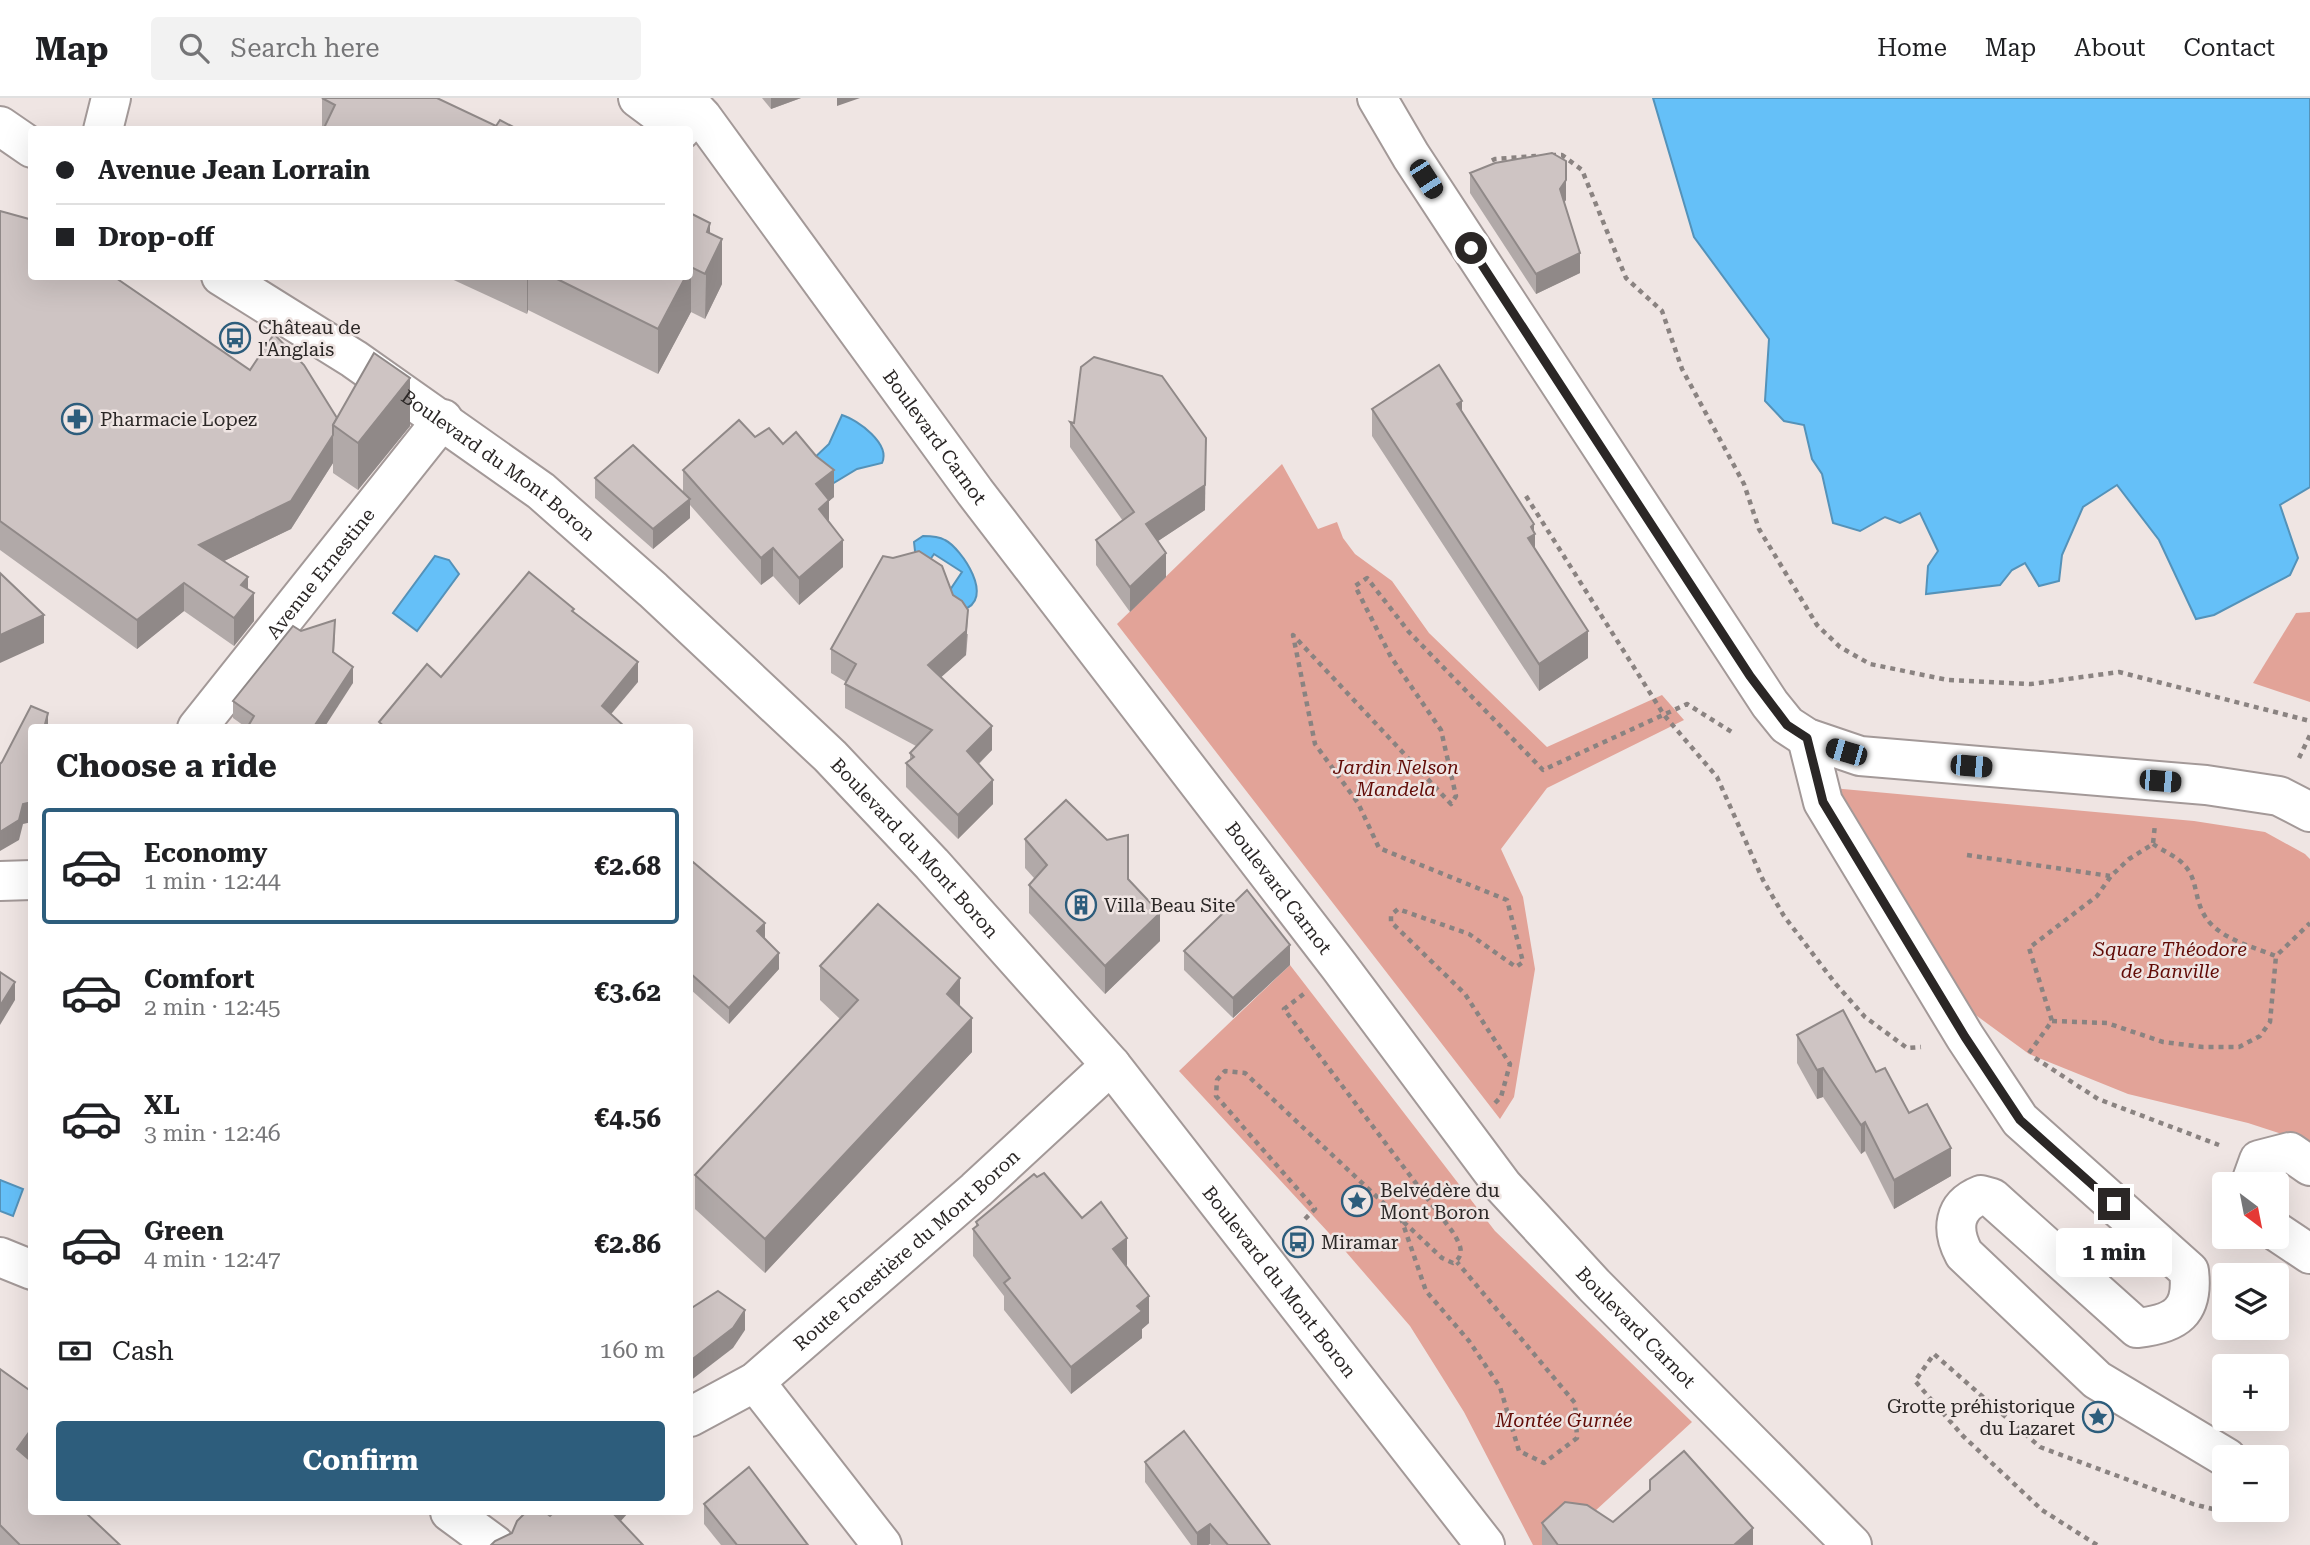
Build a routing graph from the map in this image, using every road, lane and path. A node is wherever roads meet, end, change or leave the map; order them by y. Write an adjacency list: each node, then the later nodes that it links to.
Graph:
1 (111, 98): 6 (street)
2 (638, 98): 7 (street)
3 (684, 98): 11 (street, Boulevard Carnot)
4 (1377, 98): 18 (street)
5 (0, 126): 9 (street)
6 (104, 126)
7 (676, 126)
8 (693, 139): 11 (street, Boulevard Carnot)
9 (28, 145)
10 (1493, 179): 16 (path)
11 (752, 190): 28 (street, Boulevard Carnot)
12 (227, 280): 13 (street, Boulevard du Mont Boron)
13 (443, 419): 17 (street, Avenue Ernestine); 32 (street, Boulevard du Mont Boron)
14 (1526, 496): 15 (path)
15 (1664, 715): 18 (path); 30 (path); 33 (path)
16 (2310, 721)
17 (201, 724)
18 (1797, 732): 19 (street); 30 (street)
19 (2160, 781): 20 (street); 21 (path)
20 (2310, 812)
21 (2153, 844): 23 (path); 27 (path)
22 (1967, 855): 23 (path)
23 (2111, 876): 29 (path)
24 (28, 880): 25 (street)
25 (0, 881)
26 (2310, 923): 27 (path)
27 (2277, 956): 29 (path)
28 (1339, 966): 41 (path); 51 (street, Boulevard Carnot)
29 (2052, 1021): 31 (path)
30 (1965, 1037): 31 (path); 45 (street)
31 (2029, 1054): 35 (path)
32 (1111, 1065): 43 (street, Route Forestière du Mont Boron); 50 (street, Boulevard du Mont Boron)
33 (1485, 1094)
34 (2310, 1166): 35 (street)
35 (2255, 1172)
36 (1401, 1218): 37 (path); 41 (path); 41 (path)
37 (1305, 1219)
38 (2289, 1240): 39 (street)
39 (2310, 1254)
40 (0, 1257): 42 (street)
41 (1457, 1261)
42 (28, 1268)
43 (755, 1382): 44 (street, Route Forestière du Mont Boron); 49 (street)
44 (693, 1415)
45 (2212, 1449)
46 (2212, 1509): 52 (path)
47 (454, 1515): 48 (street)
48 (495, 1545)
49 (881, 1545)
50 (1485, 1545)
51 (1852, 1545)
52 (2097, 1545)

